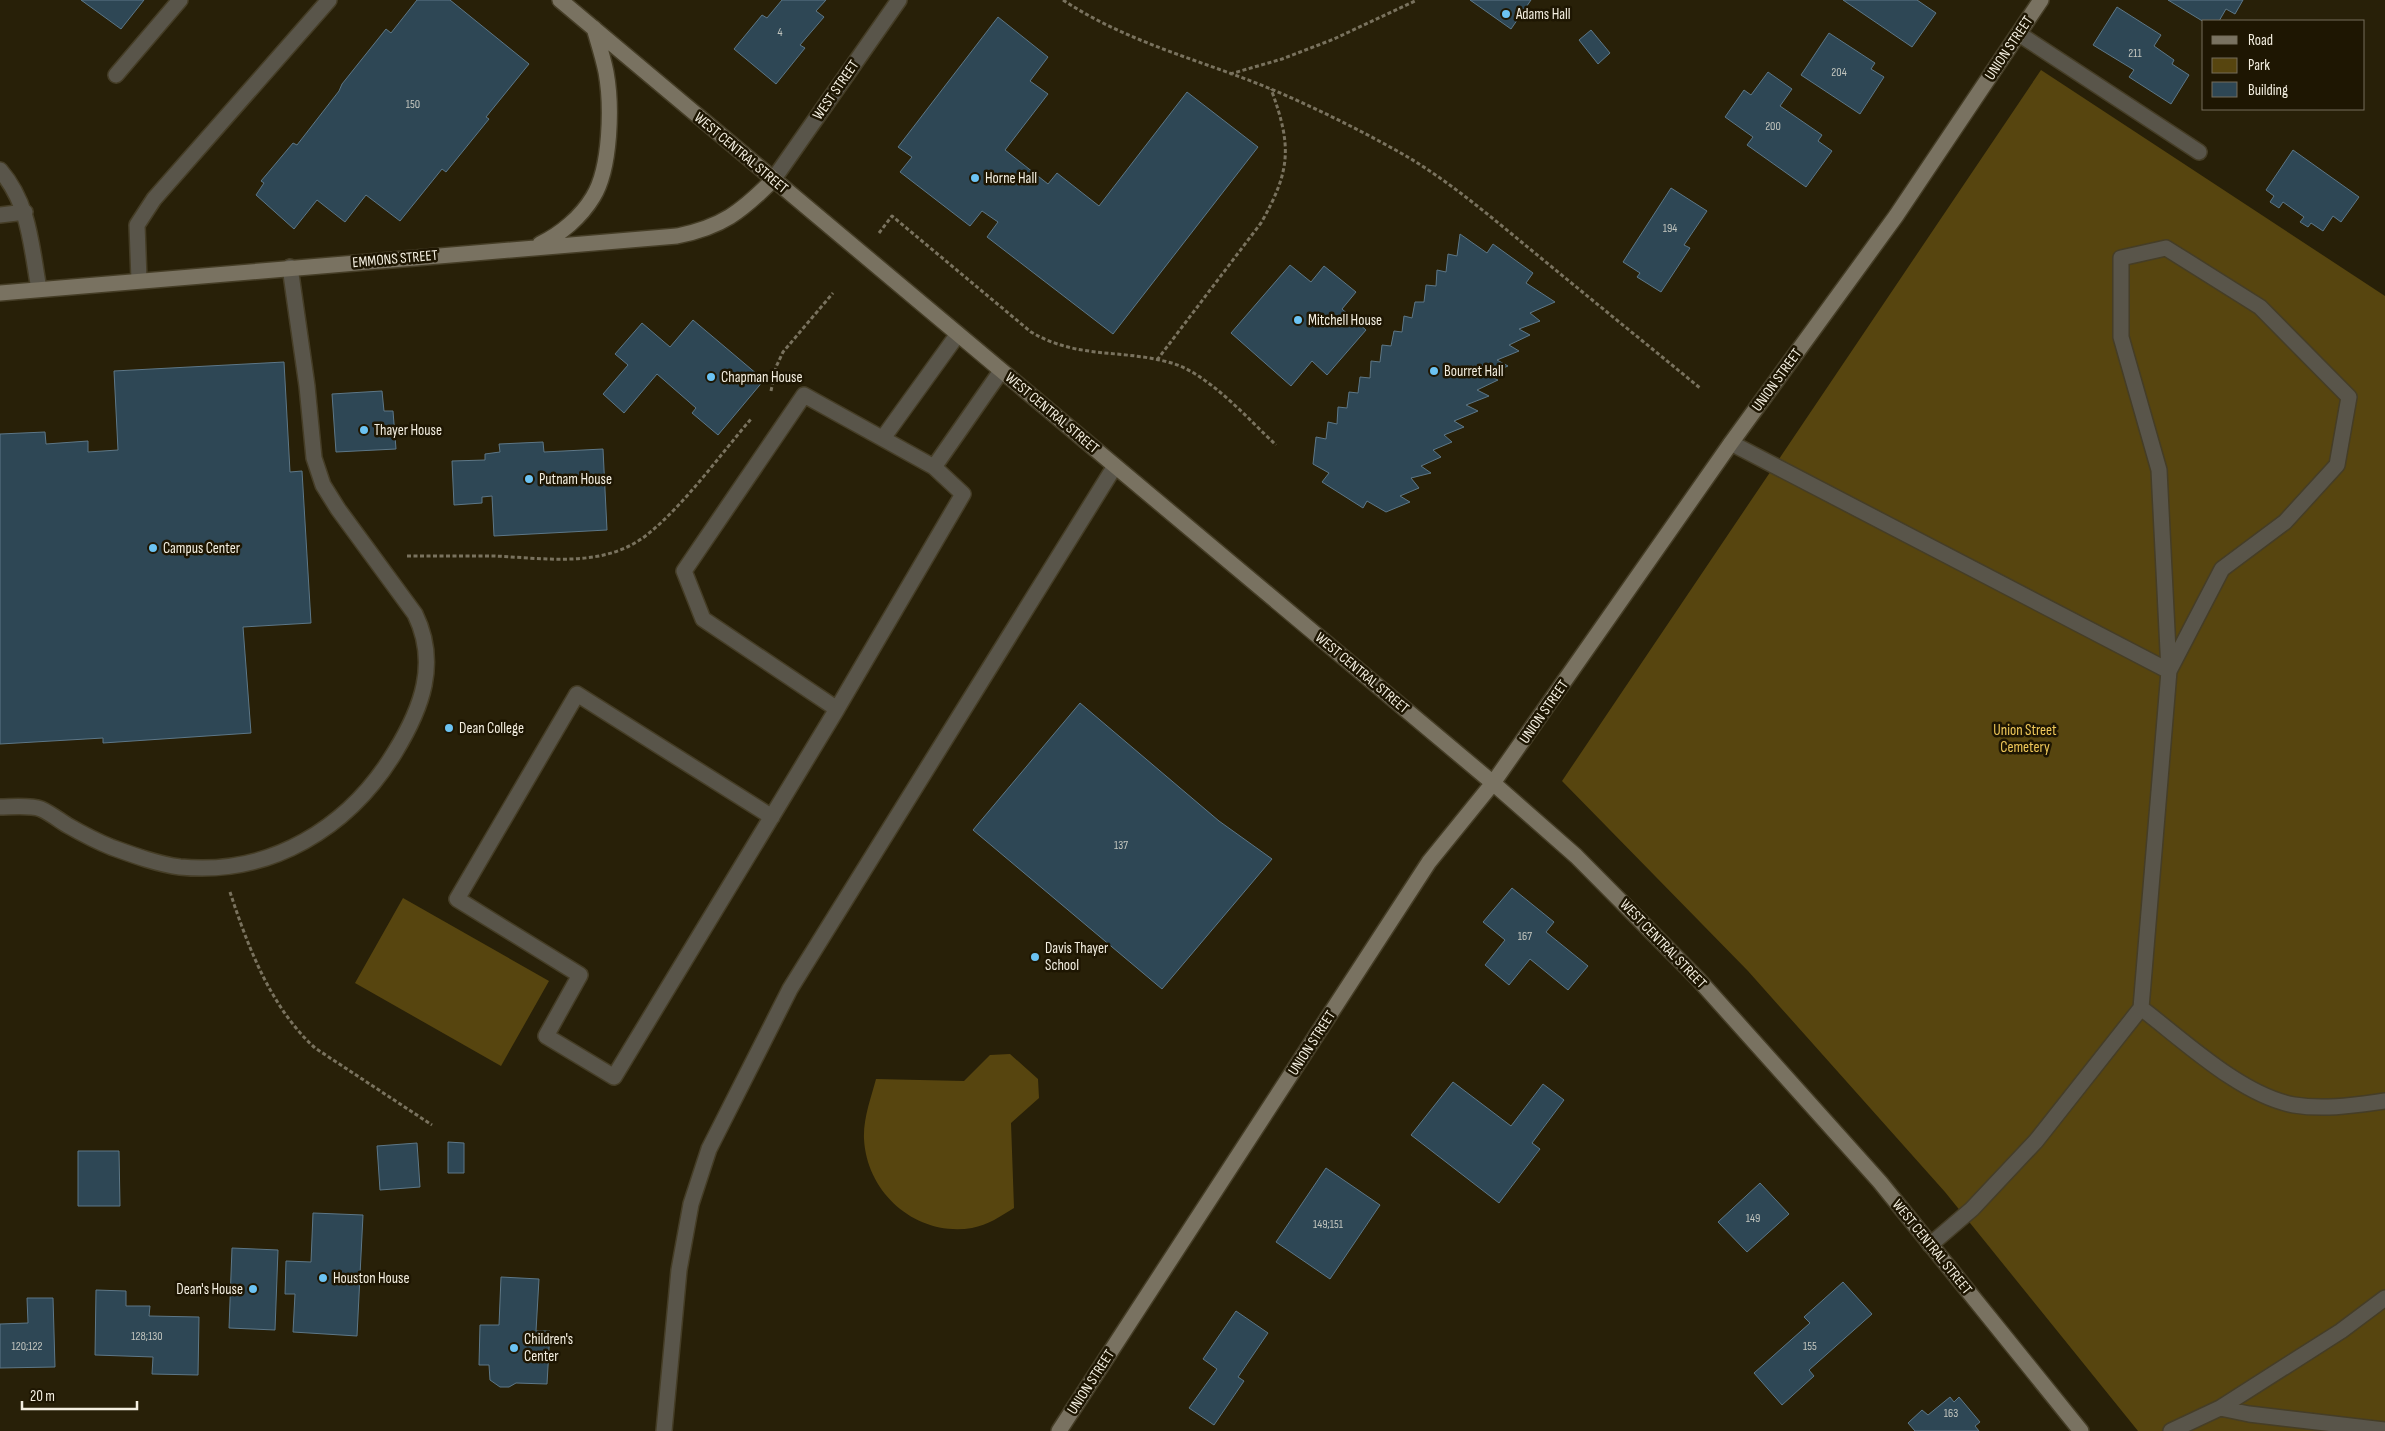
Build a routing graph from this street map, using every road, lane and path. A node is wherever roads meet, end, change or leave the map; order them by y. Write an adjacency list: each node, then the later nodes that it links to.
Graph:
1 (180, 0): 11 (street)
2 (329, 0): 21 (street)
3 (560, 0): 8 (main road, WEST CENTRAL STREET)
4 (899, 0): 15 (street, WEST STREET)
5 (1064, 0): 10 (path)
6 (1417, 0): 10 (path)
7 (2041, 0): 9 (main road, UNION STREET)
8 (594, 28): 15 (main road, WEST CENTRAL STREET); 19 (main road)
9 (2019, 34): 13 (street); 32 (main road, UNION STREET)
10 (1229, 74): 12 (path)
11 (116, 75)
12 (1271, 89): 26 (path); 28 (path)
13 (2198, 152)
14 (0, 170): 16 (street)
15 (773, 180): 19 (main road, EMMONS STREET); 25 (main road, WEST CENTRAL STREET)
16 (25, 212): 17 (street); 22 (street)
17 (0, 215)
18 (879, 233): 26 (path)
19 (533, 248): 20 (main road, EMMONS STREET)
20 (290, 267): 21 (main road, EMMONS STREET); 36 (street)
21 (139, 280): 22 (main road, EMMONS STREET)
22 (39, 289): 24 (main road, EMMONS STREET)
23 (833, 292): 29 (path)
24 (0, 293)
25 (958, 334): 27 (main road, WEST CENTRAL STREET); 31 (street)
26 (1157, 360): 33 (path)
27 (1001, 371): 34 (main road, WEST CENTRAL STREET); 35 (street)
28 (1700, 388)
29 (767, 398)
30 (756, 413): 36 (path)
31 (883, 438): 35 (street); 38 (street)
32 (1732, 443): 37 (street); 39 (main road, UNION STREET)
33 (1276, 445)
34 (1115, 466): 39 (main road, WEST CENTRAL STREET); 50 (street)
35 (934, 467): 38 (street)
36 (372, 556): 42 (street)
37 (2169, 671): 37 (street); 43 (street)
38 (837, 709): 41 (street)
39 (1493, 783): 46 (main road, WEST CENTRAL STREET); 51 (main road, UNION STREET)
40 (0, 808): 42 (street)
41 (772, 817): 41 (street)
42 (222, 868): 45 (path)
43 (2141, 1008): 44 (street); 46 (street)
44 (2385, 1101)
45 (432, 1125)
46 (1930, 1245): 52 (main road, WEST CENTRAL STREET)
47 (2385, 1298): 48 (street)
48 (2220, 1408): 49 (street); 53 (street)
49 (2385, 1430)
50 (664, 1431)
51 (1059, 1431)
52 (2081, 1431)
53 (2171, 1431)

